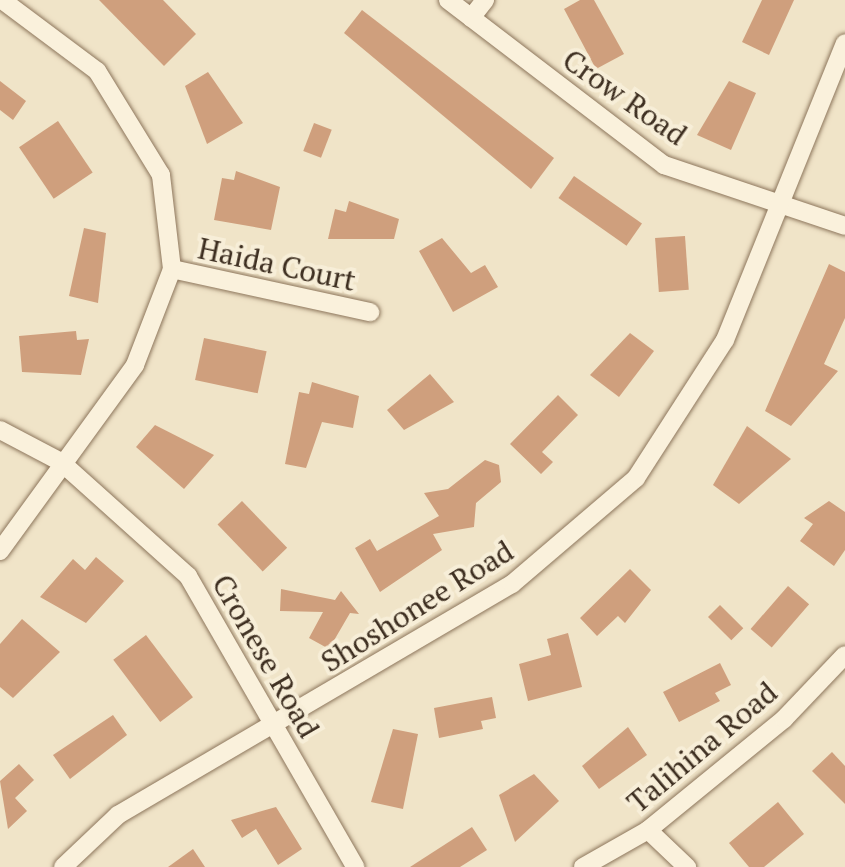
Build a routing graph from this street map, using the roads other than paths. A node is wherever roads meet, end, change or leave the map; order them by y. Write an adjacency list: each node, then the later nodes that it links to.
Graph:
1 (2, 0): 8 (street)
2 (448, 0): 4 (street, Crow Road)
3 (485, 0): 4 (street)
4 (471, 18): 6 (street, Crow Road)
5 (845, 43): 6 (street, Shoshonee Road)
6 (778, 202): 7 (street, Crow Road); 14 (street, Shoshonee Road)
7 (845, 226)
8 (172, 269): 9 (street, Haida Court); 11 (street)
9 (370, 312)
10 (0, 430): 11 (street, Cronese Road)
11 (61, 462): 12 (street); 14 (street, Cronese Road)
12 (0, 550)
13 (845, 655): 15 (street, Talihina Road)
14 (274, 726): 16 (street, Shoshonee Road); 17 (street, Cronese Road)
15 (648, 830): 18 (street, Talihina Road); 19 (street)
16 (63, 867)
17 (354, 867)
18 (583, 867)
19 (687, 867)

